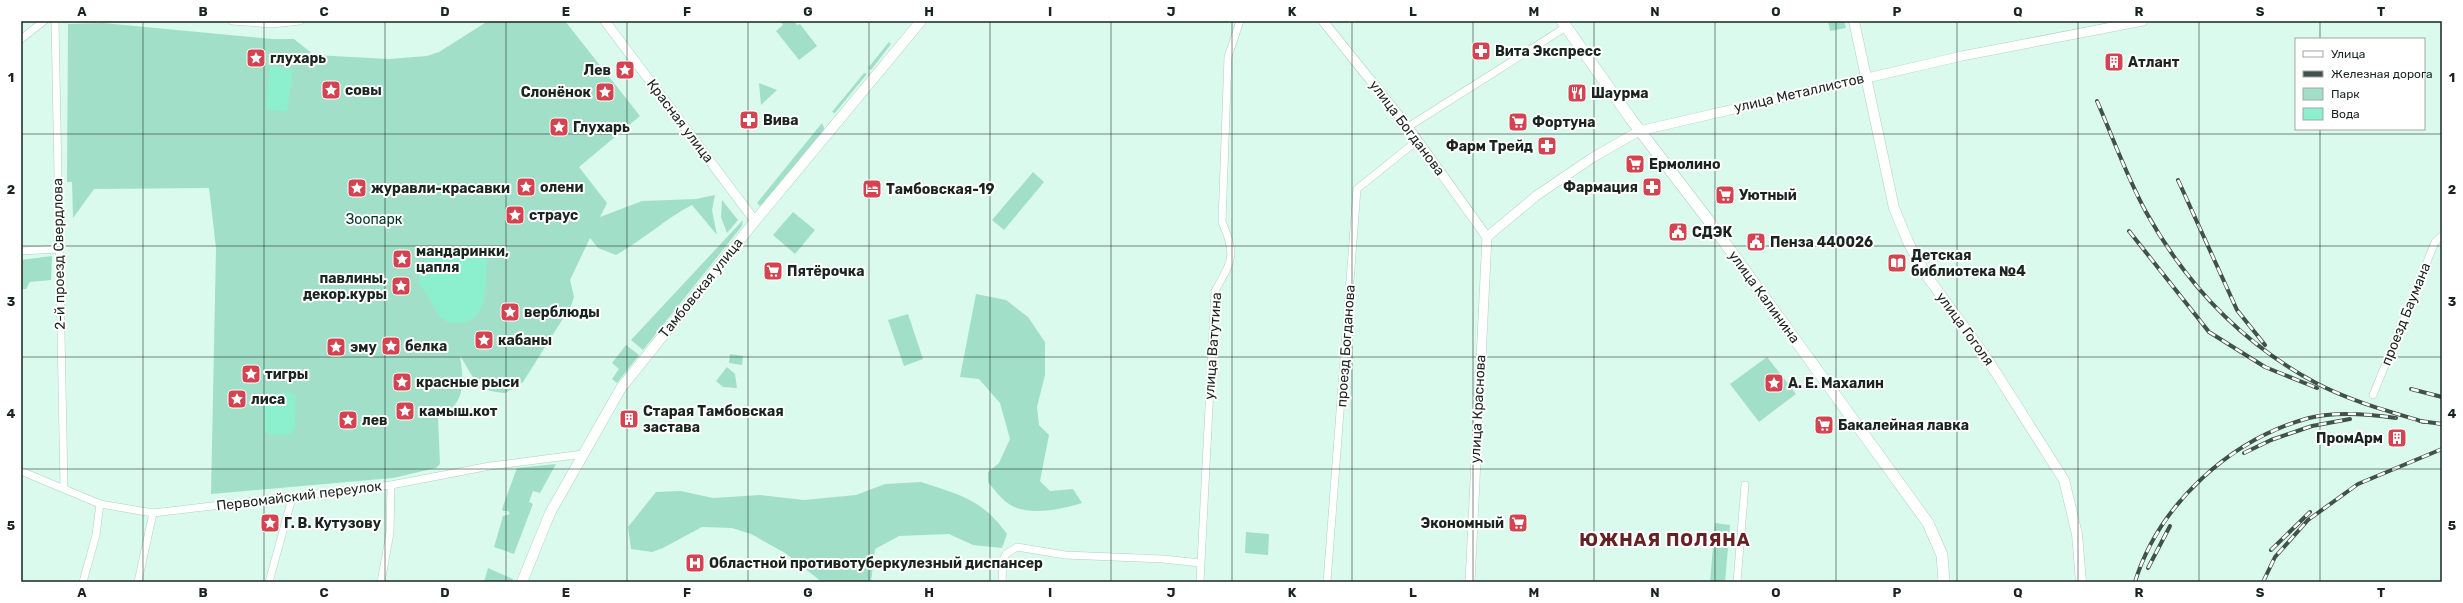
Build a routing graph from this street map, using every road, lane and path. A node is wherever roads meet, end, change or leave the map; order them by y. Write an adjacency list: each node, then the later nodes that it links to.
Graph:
1 (44, 21): 13 (street)
2 (55, 21): 21 (street, 2-й проезд Свердлова)
3 (233, 21): 11 (street)
4 (300, 21): 11 (street)
5 (605, 21): 18 (street, Красная улица)
6 (921, 21): 18 (main road, Тамбовская улица)
7 (1240, 21): 32 (street, улица Ватутина)
8 (1323, 21): 15 (street, улица Богданова)
9 (1854, 21): 14 (main road, улица Гоголя)
10 (2143, 21): 14 (street, улица Металлистов)
11 (289, 22)
12 (1564, 24): 15 (street); 16 (main road, улица Калинина)
13 (21, 38)
14 (1865, 78): 16 (street, улица Металлистов); 44 (main road, улица Гоголя)
15 (1408, 127): 17 (street, улица Богданова)
16 (1639, 131): 20 (street, улица Металлистов); 43 (main road, улица Калинина)
17 (1418, 140): 20 (street, улица Богданова); 40 (street, проезд Богданова)
18 (755, 221): 24 (main road, Тамбовская улица)
19 (2442, 236): 23 (street, проезд Баумана)
20 (1487, 237): 41 (street, улица Краснова)
21 (59, 248): 22 (street); 28 (street, 2-й проезд Свердлова)
22 (21, 251)
23 (2373, 395)
24 (583, 454): 26 (street, Первомайский переулок); 37 (main road, Тамбовская улица)
25 (21, 471): 28 (street, Первомайский переулок)
26 (391, 485): 29 (street, Первомайский переулок); 36 (street)
27 (1745, 485): 42 (street)
28 (64, 488): 30 (street, Первомайский переулок)
29 (292, 498): 31 (street, Первомайский переулок); 35 (street)
30 (100, 504): 31 (street, Первомайский переулок); 33 (street)
31 (153, 513): 34 (street)
32 (1200, 563): 38 (street); 39 (street, улица Ватутина)
33 (83, 582)
34 (138, 582)
35 (269, 582)
36 (381, 582)
37 (522, 582)
38 (1002, 582)
39 (1200, 582)
40 (1328, 582)
41 (1470, 582)
42 (1737, 582)
43 (1944, 582)
44 (2081, 582)

